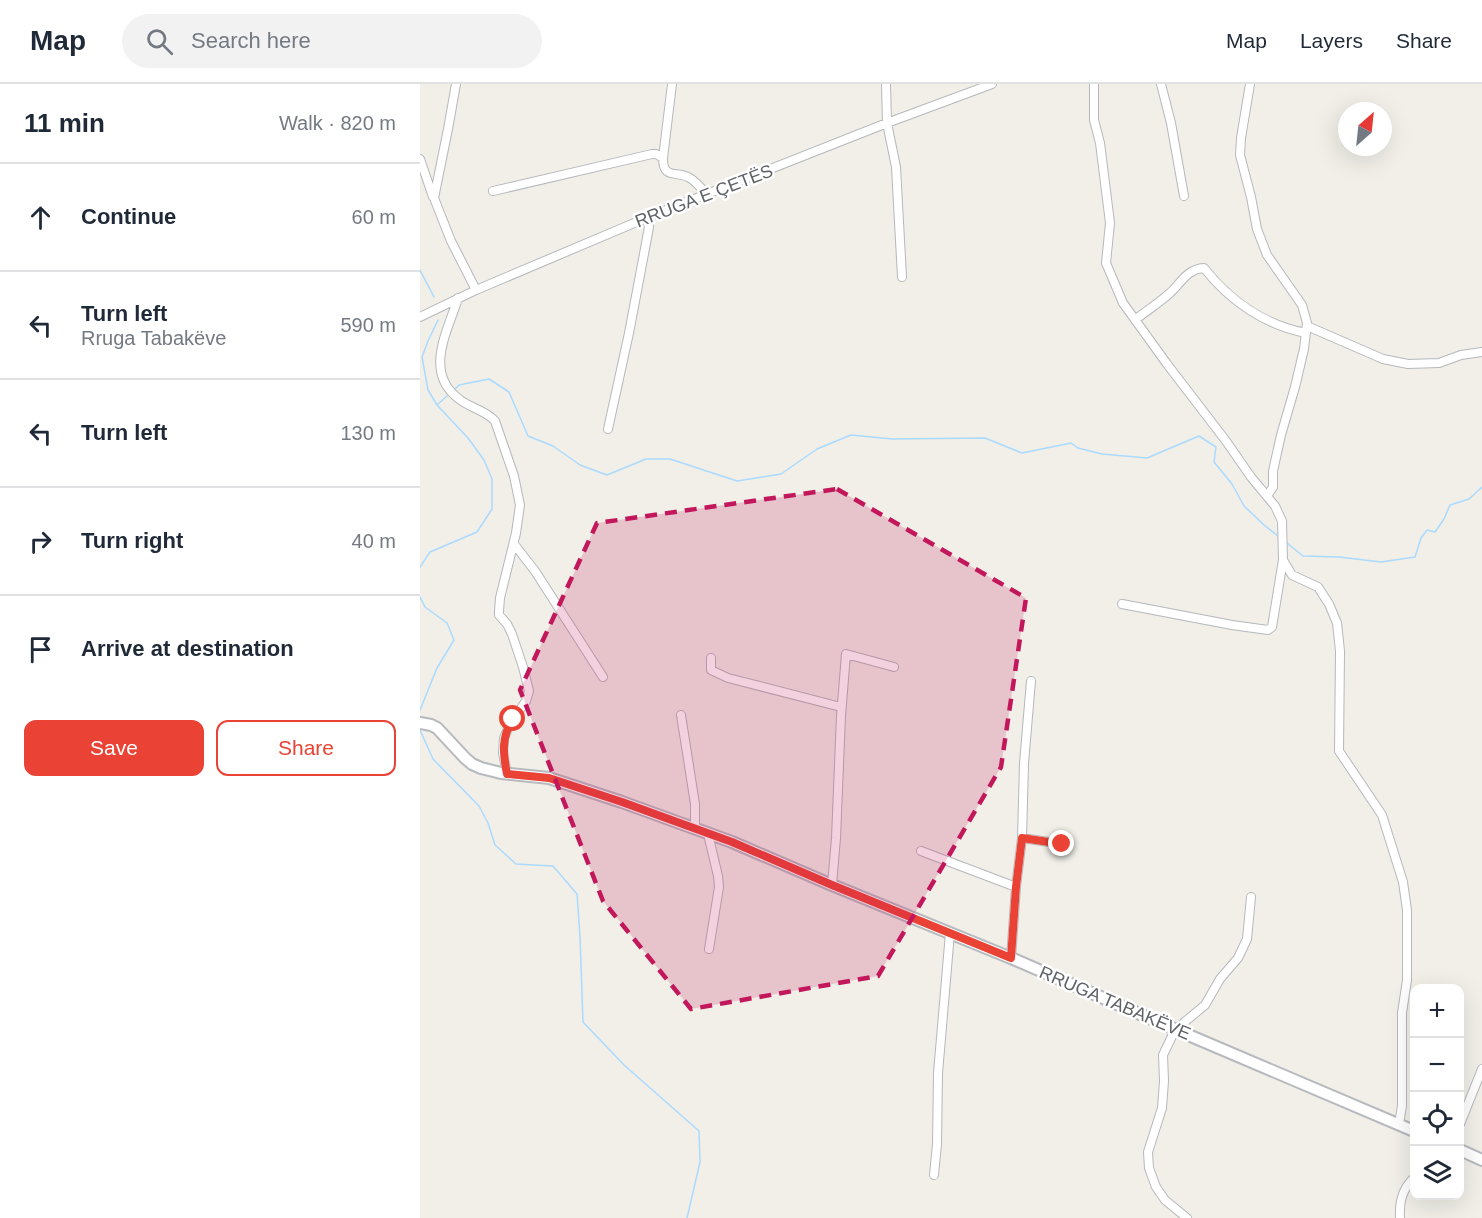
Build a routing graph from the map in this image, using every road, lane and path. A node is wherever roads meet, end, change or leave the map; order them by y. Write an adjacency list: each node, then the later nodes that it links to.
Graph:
1 (456, 84): 15 (street)
2 (672, 84): 9 (street)
3 (886, 84): 8 (street)
4 (992, 84): 8 (street, RRUGA E ÇETËS)
5 (1094, 84): 21 (street)
6 (1161, 84): 14 (street)
7 (1250, 84): 22 (street)
8 (886, 123): 13 (street, RRUGA E ÇETËS); 17 (street)
9 (663, 158): 12 (street); 13 (street)
10 (420, 159): 11 (street)
11 (422, 169): 15 (street)
12 (493, 191)
13 (707, 195): 16 (street, RRUGA E ÇETËS)
14 (1184, 196)
15 (434, 198): 18 (street)
16 (646, 218): 18 (street, RRUGA E ÇETËS); 24 (street)
17 (902, 277)
18 (476, 290): 19 (street, RRUGA E ÇETËS)
19 (458, 298): 20 (street, RRUGA E ÇETËS); 26 (street)
20 (420, 317)
21 (1135, 320): 22 (street); 25 (street)
22 (1306, 329): 23 (street); 25 (street)
23 (1482, 352)
24 (608, 429)
25 (1267, 496): 27 (street)
26 (514, 543): 31 (street); 36 (street)
27 (1283, 560): 28 (street); 51 (street)
28 (1122, 604)
29 (711, 658): 33 (street)
30 (894, 667): 33 (street)
31 (603, 677)
32 (1031, 681): 39 (street)
33 (841, 707): 42 (street)
34 (681, 715): 37 (street)
35 (422, 723): 36 (street, RRUGA TABAKËVE)
36 (507, 774): 37 (street, RRUGA TABAKËVE)
37 (695, 829): 38 (street, RRUGA TABAKËVE)
38 (708, 834): 42 (street, RRUGA TABAKËVE); 46 (street)
39 (1022, 838): 40 (street); 43 (street)
40 (1062, 844)
41 (921, 852): 43 (street)
42 (832, 885): 45 (street, RRUGA TABAKËVE)
43 (1016, 887): 47 (street)
44 (1251, 897): 48 (street)
45 (950, 933): 47 (street, RRUGA TABAKËVE); 55 (street)
46 (709, 949)
47 (1011, 958): 48 (street, RRUGA TABAKËVE)
48 (1176, 1030): 51 (street, RRUGA TABAKËVE); 57 (street)
49 (1482, 1069): 50 (street)
50 (1464, 1114)
51 (1399, 1124): 52 (street, RRUGA TABAKËVE)
52 (1410, 1129)
53 (1464, 1152): 54 (street)
54 (1482, 1160)
55 (934, 1175)
56 (1410, 1182): 58 (street)
57 (1186, 1218)
58 (1400, 1218)

